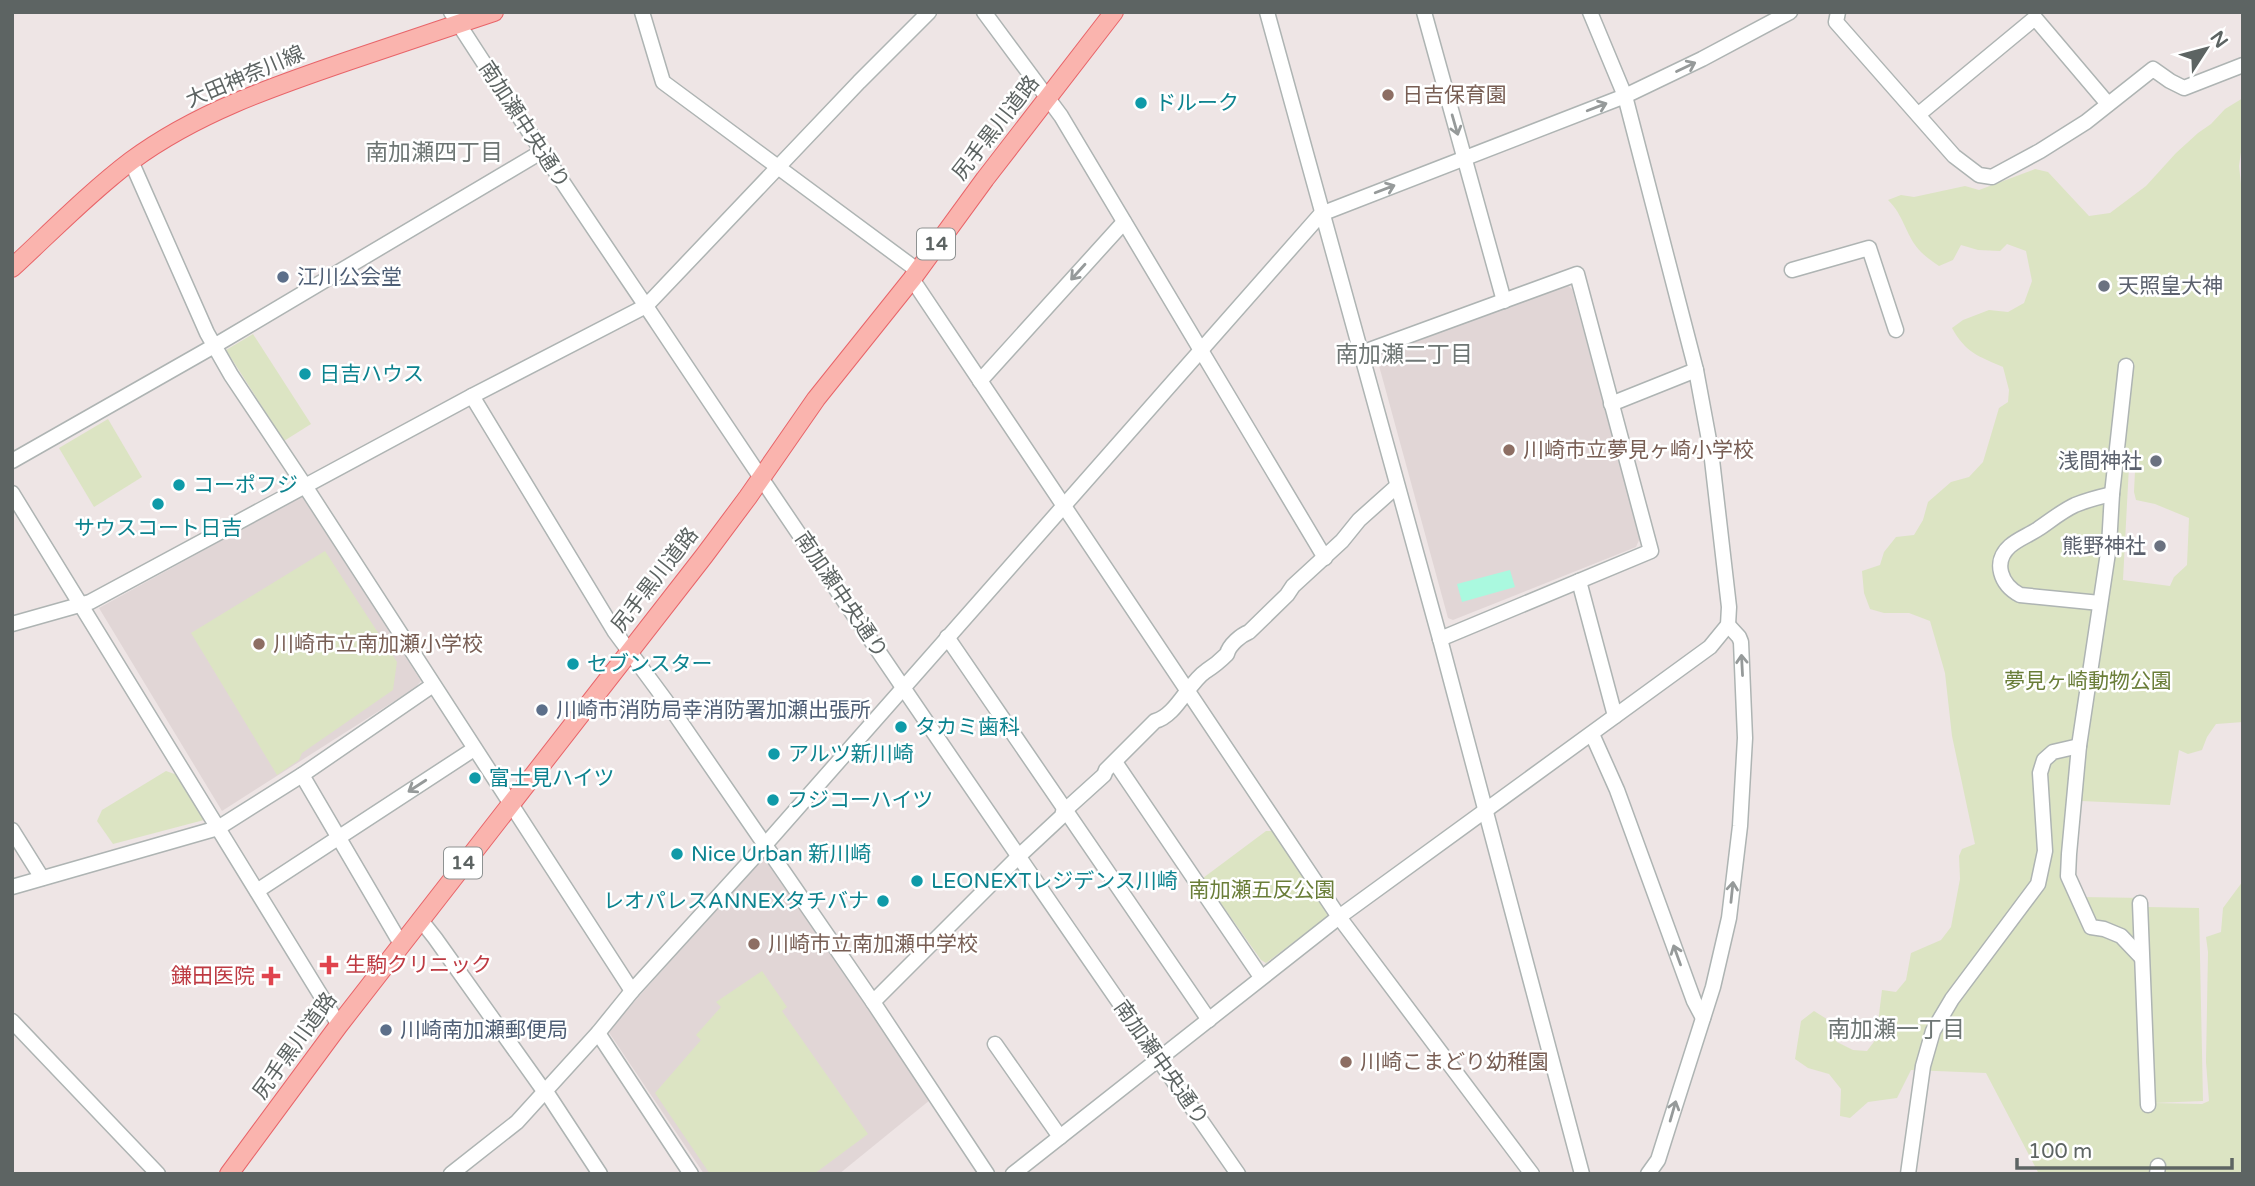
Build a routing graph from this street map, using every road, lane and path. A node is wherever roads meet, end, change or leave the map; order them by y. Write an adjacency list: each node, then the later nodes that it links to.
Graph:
1 (494, 12): 11 (main road, 大田神奈川線)
2 (642, 12): 20 (street)
3 (929, 12): 20 (street)
4 (984, 12): 14 (street)
5 (1114, 12): 14 (main road, 尻手黒川道路 / 14)
6 (1267, 12): 21 (street)
7 (1424, 12): 18 (street, one-way to 18)
8 (1590, 12): 13 (street)
9 (1790, 12): 13 (street, one-way to 9)
10 (1838, 12): 16 (street)
11 (455, 18): 17 (street, 南加瀬中央通り); 19 (main road, 大田神奈川線)
12 (2243, 65): 15 (street)
13 (1625, 96): 18 (street, one-way to 13); 33 (street)
14 (1048, 99): 22 (street); 25 (main road, 尻手黒川道路 / 14)
15 (2108, 104): 16 (street); 16 (street)
16 (1919, 114)
17 (541, 152): 27 (street, 南加瀬中央通り); 29 (street)
18 (1465, 158): 21 (street, one-way to 18); 26 (street)
19 (131, 161): 23 (main road, 大田神奈川線); 29 (street)
20 (777, 167): 25 (street); 27 (street)
21 (1321, 214): 30 (street); 31 (street)
22 (1124, 222): 30 (street); 34 (street, one-way to 34)
23 (12, 268)
24 (1793, 270): 28 (street)
25 (914, 274): 34 (street); 38 (main road, 尻手黒川道路 / 14)
26 (1504, 301): 31 (street); 36 (street)
27 (646, 306): 35 (street); 38 (street, 南加瀬中央通り)
28 (1896, 330)
29 (214, 346): 37 (street); 39 (street)
30 (1201, 350): 43 (street); 44 (street)
31 (1361, 353): 40 (street)
32 (2126, 366): 42 (street)
33 (1696, 370): 36 (street); 49 (street)
34 (980, 381): 43 (street)
35 (472, 396): 39 (street); 52 (street)
36 (1611, 404): 45 (street)
37 (12, 461)
38 (761, 478): 52 (main road, 尻手黒川道路 / 14); 54 (street, 南加瀬中央通り)
39 (305, 486): 47 (street); 53 (street)
40 (1396, 486): 44 (street); 51 (street)
41 (12, 493): 47 (street)
42 (2112, 494): 46 (street); 46 (street)
43 (1064, 505): 50 (street); 55 (street)
44 (1325, 558): 55 (street)
45 (1579, 582): 51 (street); 56 (street)
46 (2101, 603): 58 (street)
47 (80, 605): 48 (street); 65 (street)
48 (12, 624)
49 (1728, 625): 56 (street); 81 (street, one-way to 49)
50 (947, 637): 54 (street); 63 (street)
51 (1440, 639): 64 (street)
52 (629, 649): 62 (main road, 尻手黒川道路 / 14); 68 (street)
53 (433, 685): 59 (street); 61 (street)
54 (903, 687): 68 (street); 69 (street, 南加瀬中央通り)
55 (1187, 690): 60 (street); 74 (street)
56 (1615, 716): 57 (street)
57 (1592, 734): 64 (street); 81 (street, one-way to 57)
58 (2079, 746): 77 (street); 102 (street)
59 (474, 749): 62 (street); 67 (street, one-way to 67)
60 (1115, 762): 63 (street); 78 (street)
61 (302, 775): 65 (street); 67 (street)
62 (509, 804): 75 (main road, 尻手黒川道路 / 14); 79 (street)
63 (1066, 810): 69 (street); 82 (street)
64 (1486, 811): 74 (street); 100 (street)
65 (218, 828): 70 (street); 72 (street)
66 (12, 830): 70 (street)
67 (339, 837): 72 (street); 76 (street)
68 (764, 846): 79 (street); 80 (street)
69 (1018, 857): 80 (street); 87 (street, 南加瀬中央通り)
70 (42, 878): 71 (street)
71 (12, 887)
72 (257, 891): 84 (street)
73 (2140, 902): 77 (street)
74 (1339, 917): 78 (street); 99 (street)
75 (419, 919): 76 (main road, 尻手黒川道路 / 14); 88 (street)
76 (401, 944): 84 (main road, 尻手黒川道路 / 14)
77 (2141, 957): 89 (street)
78 (1261, 977): 82 (street)
79 (632, 991): 85 (street)
80 (873, 1002): 96 (street)
81 (1703, 1018): 101 (street, one-way to 81)
82 (1209, 1020): 87 (street)
83 (12, 1021): 91 (street)
84 (338, 1025): 92 (main road, 尻手黒川道路 / 14)
85 (598, 1032): 88 (street); 95 (street)
86 (995, 1044): 90 (street)
87 (1158, 1059): 90 (street); 98 (street, 南加瀬中央通り)
88 (544, 1090): 93 (street); 94 (street)
89 (2148, 1105)
90 (1060, 1137): 97 (street)
91 (158, 1174)
92 (229, 1174)
93 (451, 1174)
94 (600, 1174)
95 (691, 1174)
96 (986, 1174)
97 (1013, 1174)
98 (1238, 1174)
99 (1532, 1174)
100 (1582, 1174)
101 (1648, 1174)
102 (1908, 1174)

